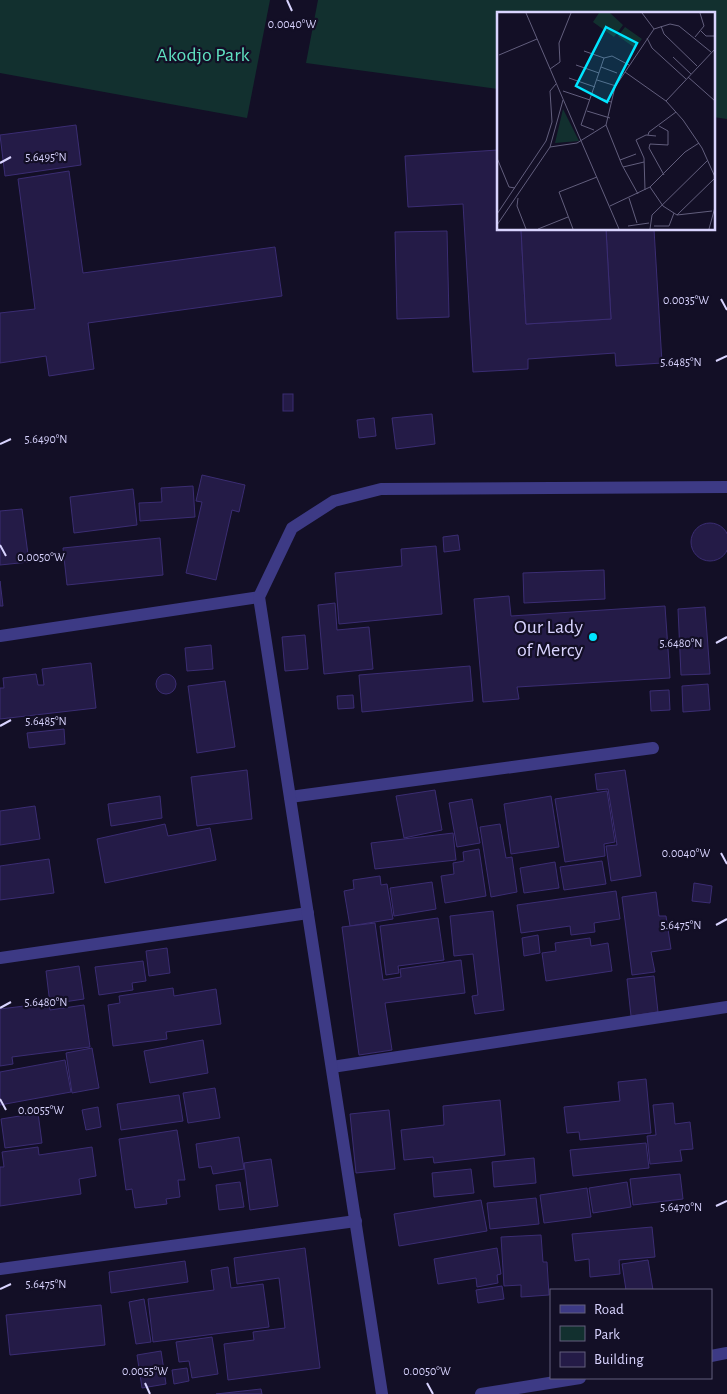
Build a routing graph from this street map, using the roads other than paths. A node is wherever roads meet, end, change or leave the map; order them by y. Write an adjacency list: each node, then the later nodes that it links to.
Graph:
1 (727, 487): 2 (street)
2 (259, 597): 3 (street); 5 (street)
3 (0, 636)
4 (653, 748): 5 (street)
5 (290, 797): 6 (street)
6 (308, 913): 7 (street); 9 (street)
7 (0, 958)
8 (727, 1007): 9 (street)
9 (332, 1068): 10 (street)
10 (356, 1221): 11 (street); 15 (street)
11 (0, 1270)
12 (727, 1354): 13 (street)
13 (712, 1356)
14 (574, 1379): 16 (street)
15 (382, 1394)
16 (481, 1394)

